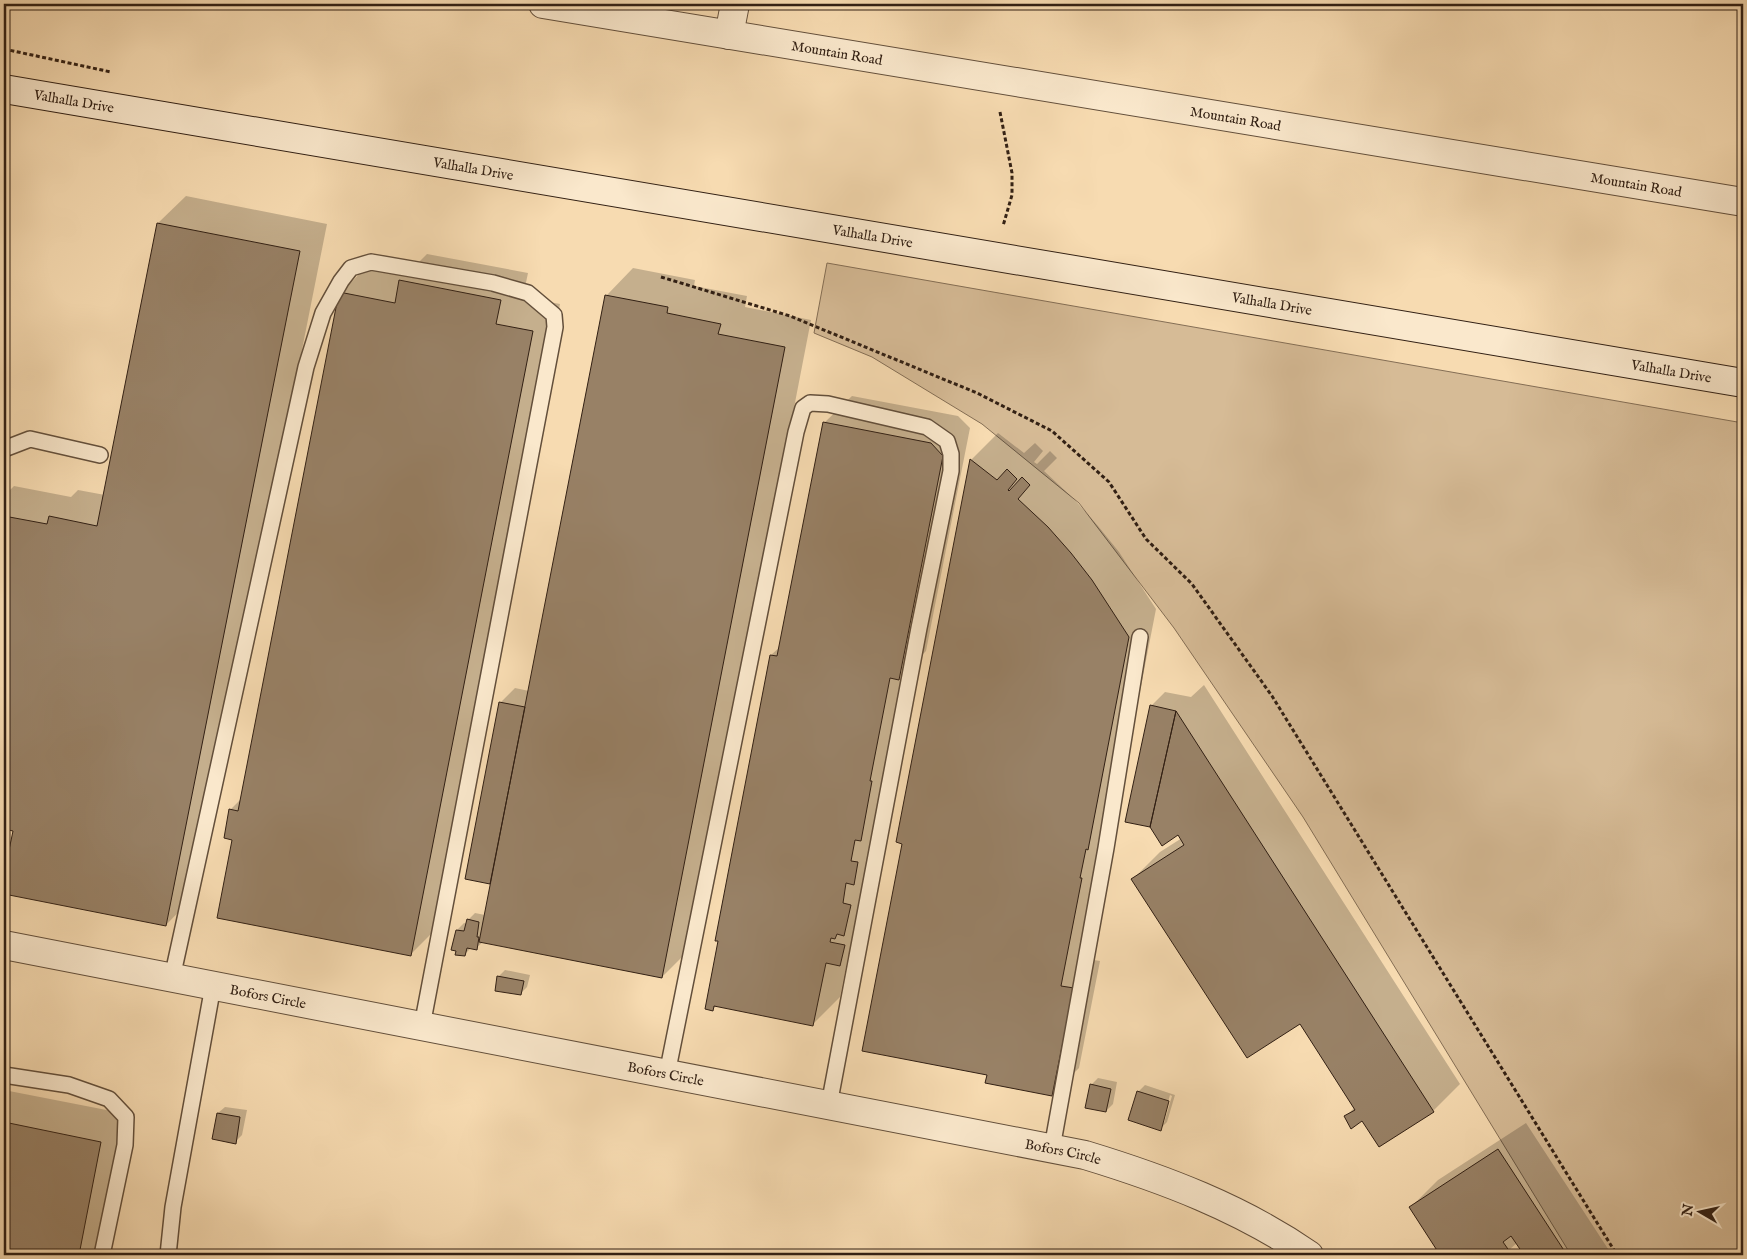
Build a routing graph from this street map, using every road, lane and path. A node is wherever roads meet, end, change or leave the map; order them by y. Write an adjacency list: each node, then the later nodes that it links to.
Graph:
1 (543, 4): 3 (street, Mountain Road)
2 (735, 4): 3 (street)
3 (729, 35): 4 (street, Mountain Road)
4 (1000, 80): 6 (street, Mountain Road); 7 (path)
5 (4, 89): 9 (street, Valhalla Drive)
6 (1743, 202)
7 (1002, 227)
8 (661, 277): 24 (path)
9 (1743, 383)
10 (4, 449): 11 (lane)
11 (100, 455)
12 (1140, 637): 20 (lane)
13 (4, 945): 14 (street, Bofors Circle)
14 (172, 978): 15 (street, Bofors Circle); 16 (lane)
15 (213, 986): 16 (street, Bofors Circle); 22 (lane)
16 (422, 1026): 17 (street, Bofors Circle)
17 (667, 1074): 19 (street, Bofors Circle); 19 (lane)
18 (4, 1075): 21 (lane)
19 (829, 1104): 20 (street, Bofors Circle)
20 (1052, 1148): 23 (street, Bofors Circle)
21 (102, 1255)
22 (168, 1255)
23 (1309, 1255)
24 (1617, 1255)

